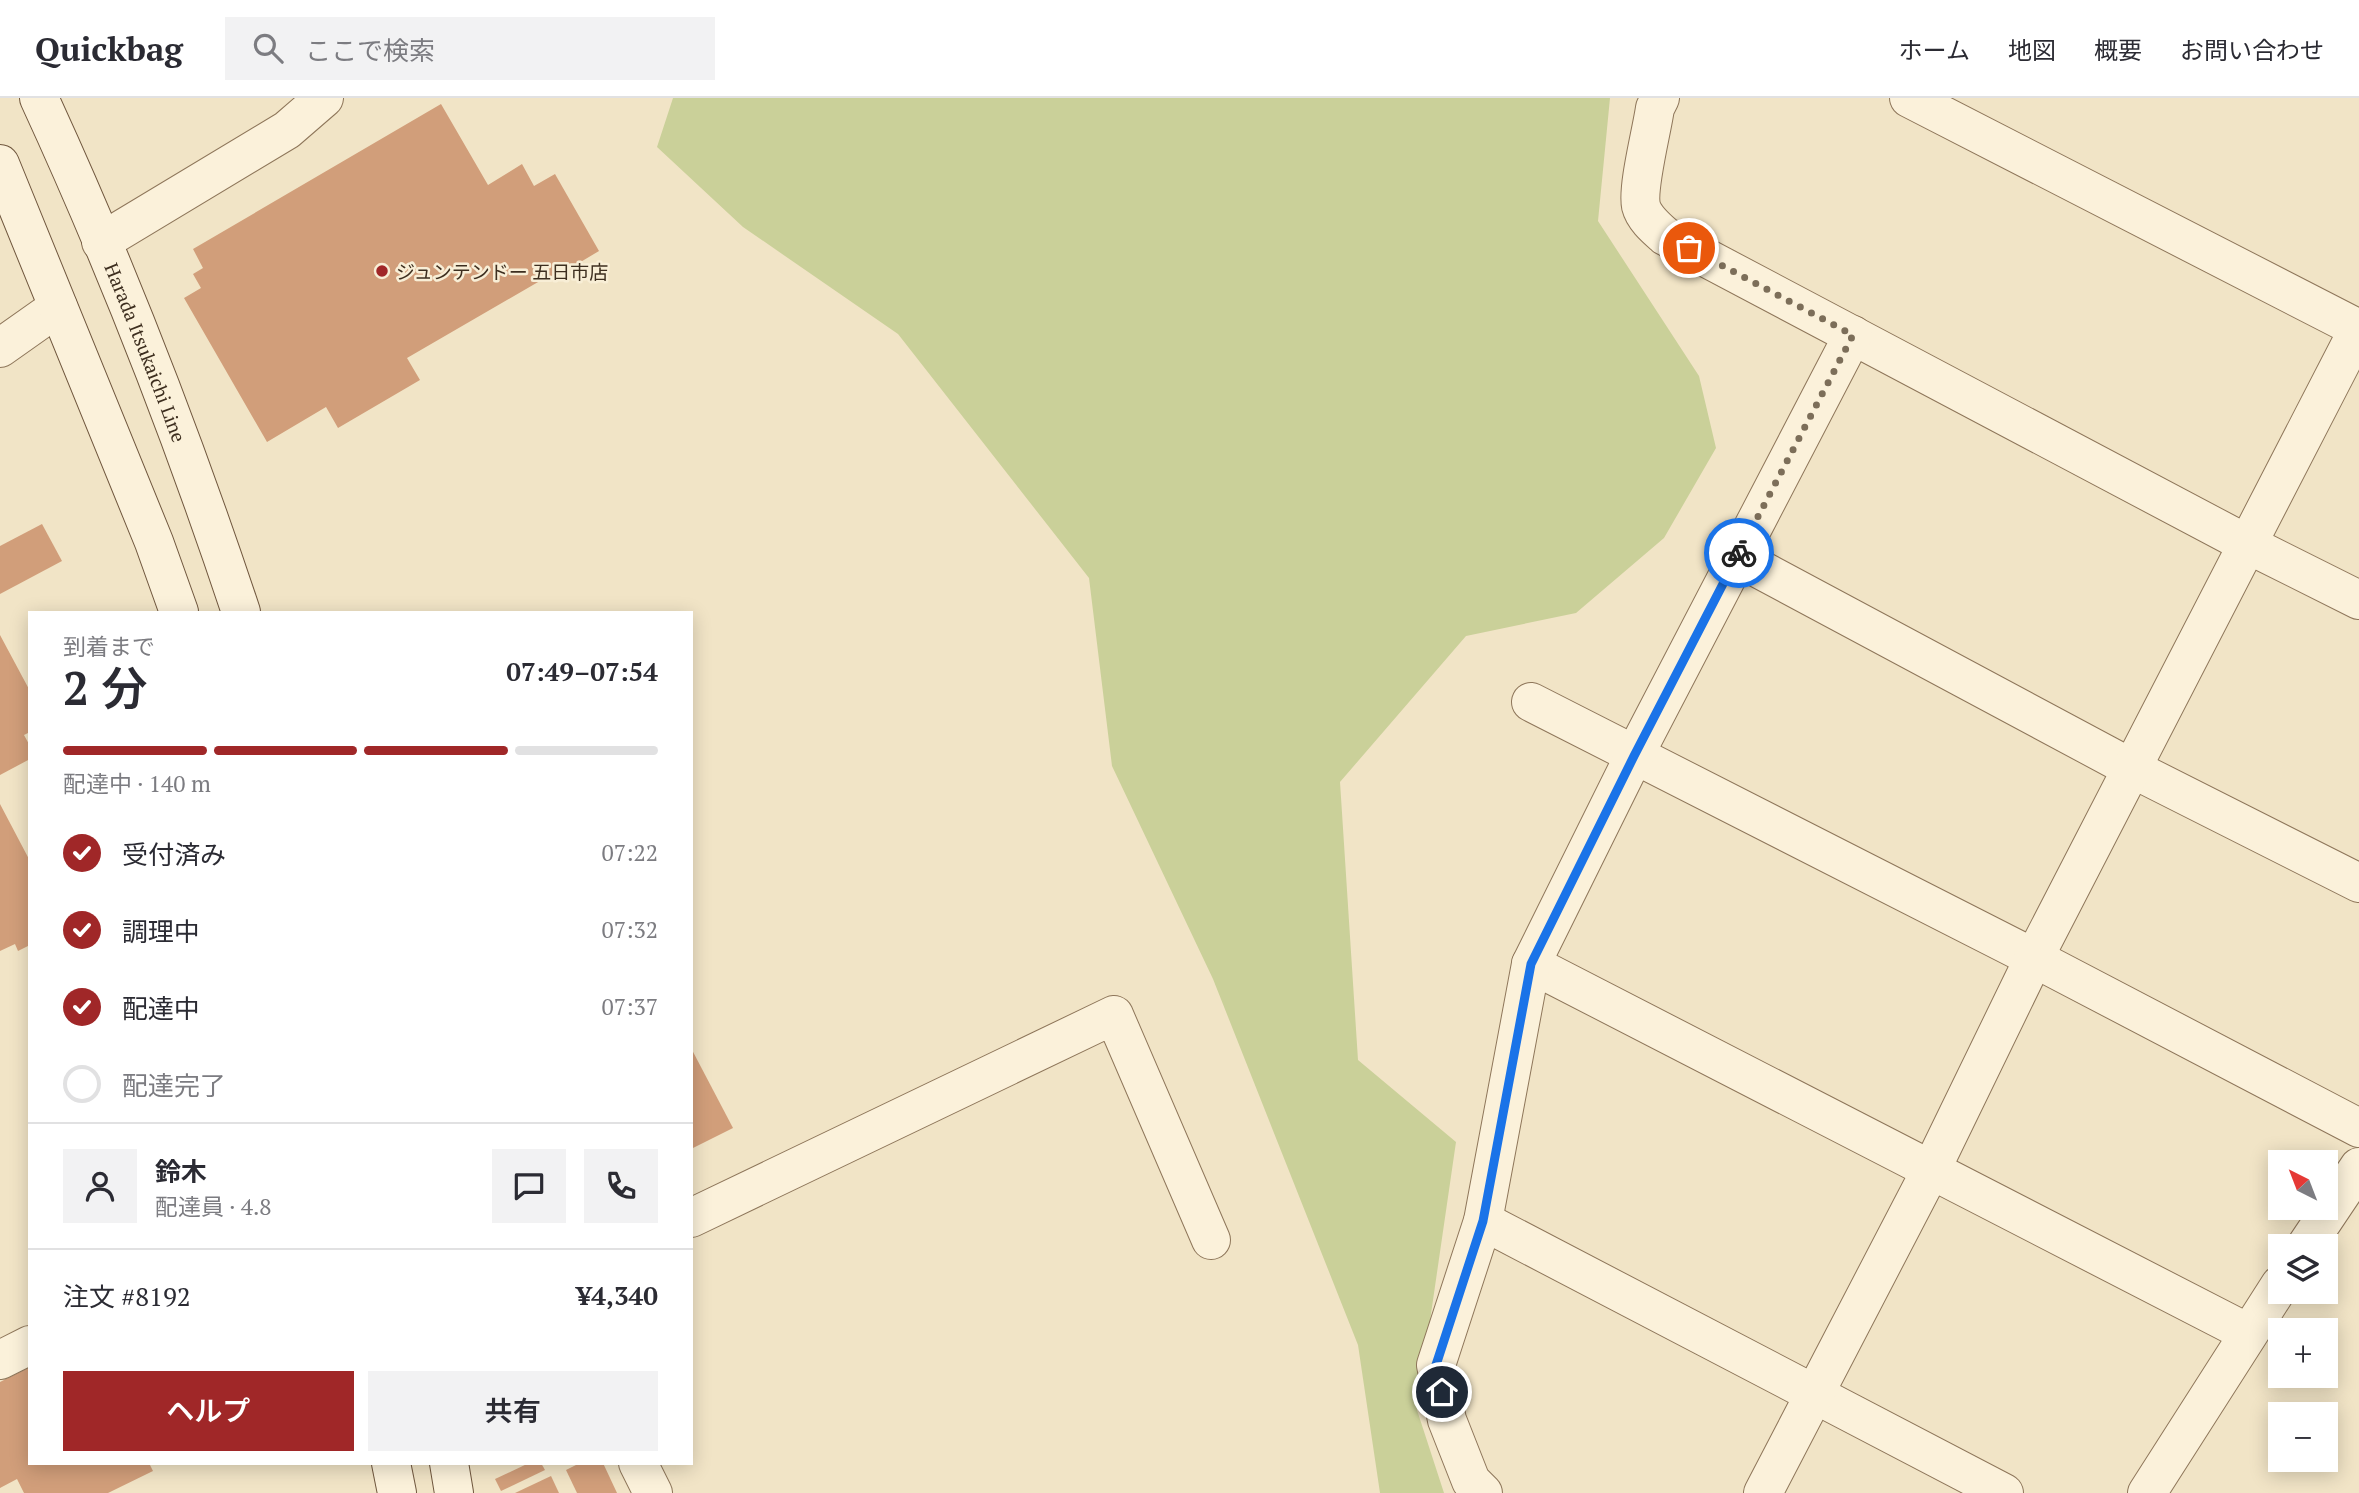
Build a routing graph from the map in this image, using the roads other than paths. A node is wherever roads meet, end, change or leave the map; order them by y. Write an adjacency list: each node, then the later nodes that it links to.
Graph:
1 (39, 98): 6 (street, Harada Itsukaichi Line)
2 (324, 98): 6 (street)
3 (1660, 98): 9 (street)
4 (1909, 98): 8 (street)
5 (0, 164): 7 (street)
6 (102, 242): 15 (street, Harada Itsukaichi Line)
7 (58, 307): 10 (street); 14 (street)
8 (2359, 329): 11 (street)
9 (1853, 335): 11 (street); 12 (street)
10 (0, 348)
11 (2247, 544): 13 (street); 18 (street)
12 (1737, 557): 17 (street); 18 (street)
13 (2359, 600)
14 (179, 611)
15 (241, 611)
16 (1531, 702): 17 (street)
17 (1634, 756): 20 (street); 21 (street)
18 (2131, 768): 19 (street); 20 (street)
19 (2359, 883)
20 (2034, 958): 22 (street); 24 (street)
21 (1531, 964): 24 (street); 26 (street)
22 (2359, 1128)
23 (2359, 1167): 27 (street)
24 (1931, 1170): 30 (street); 33 (street)
25 (693, 1216): 28 (street)
26 (1483, 1221): 33 (street); 40 (street)
27 (2314, 1234)
28 (1211, 1240)
29 (2268, 1303): 30 (street)
30 (2248, 1333): 43 (street)
31 (28, 1346): 32 (street)
32 (0, 1360)
33 (1814, 1393): 41 (street); 42 (street)
34 (391, 1465): 37 (street)
35 (449, 1465): 38 (street)
36 (639, 1465): 39 (street)
37 (397, 1493)
38 (454, 1493)
39 (653, 1493)
40 (1483, 1493)
41 (1763, 1493)
42 (2004, 1493)
43 (2147, 1493)

